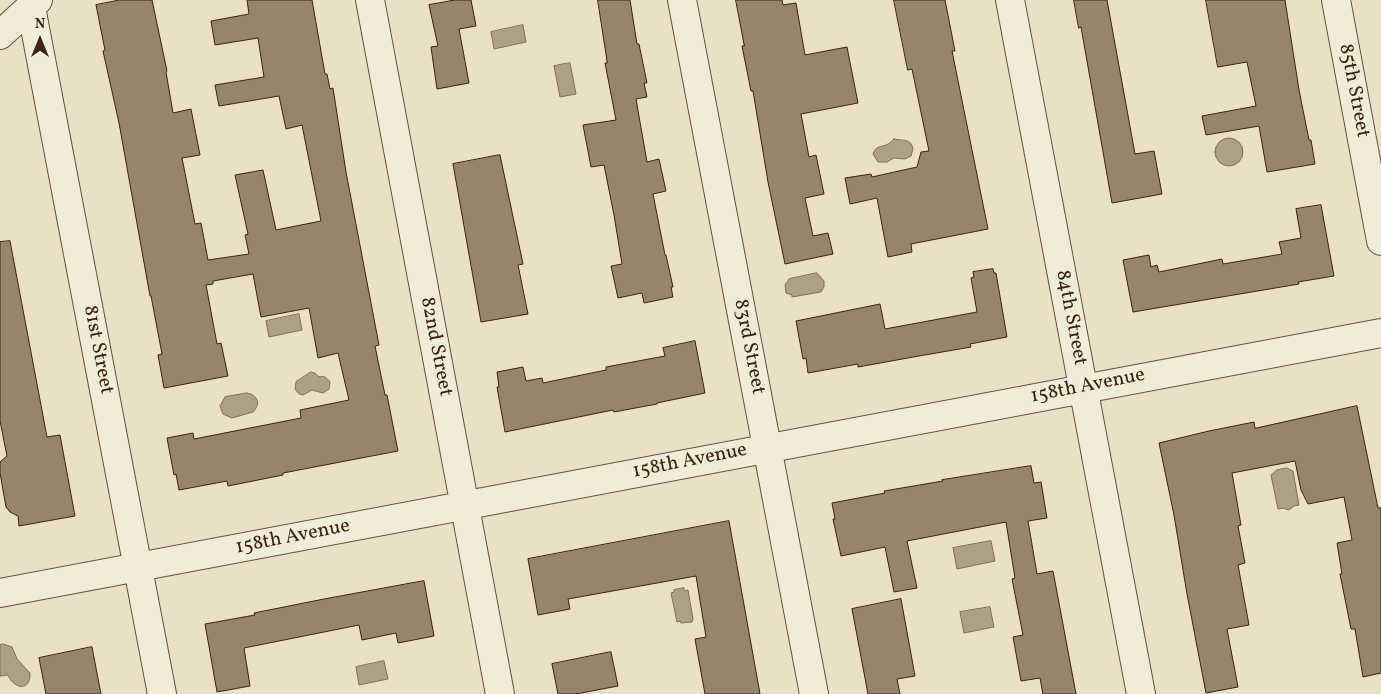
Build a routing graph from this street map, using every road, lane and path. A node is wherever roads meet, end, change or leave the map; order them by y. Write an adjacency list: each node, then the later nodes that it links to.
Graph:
1 (370, 0): 11 (street, 82nd Street)
2 (682, 0): 10 (street, 83rd Street)
3 (1010, 0): 9 (street, 84th Street)
4 (1336, 0): 7 (street, 85th Street)
5 (35, 3): 6 (street); 12 (street, 81st Street)
6 (0, 35)
7 (1381, 241)
8 (1381, 333): 9 (street, 158th Avenue)
9 (1083, 388): 10 (street, 158th Avenue); 17 (street, 84th Street)
10 (767, 448): 11 (street, 158th Avenue); 16 (street, 83rd Street)
11 (465, 506): 12 (street, 158th Avenue); 15 (street, 82nd Street)
12 (138, 567): 13 (street, 158th Avenue); 14 (street, 81st Street)
13 (0, 593)
14 (162, 694)
15 (500, 694)
16 (814, 694)
17 (1141, 694)

